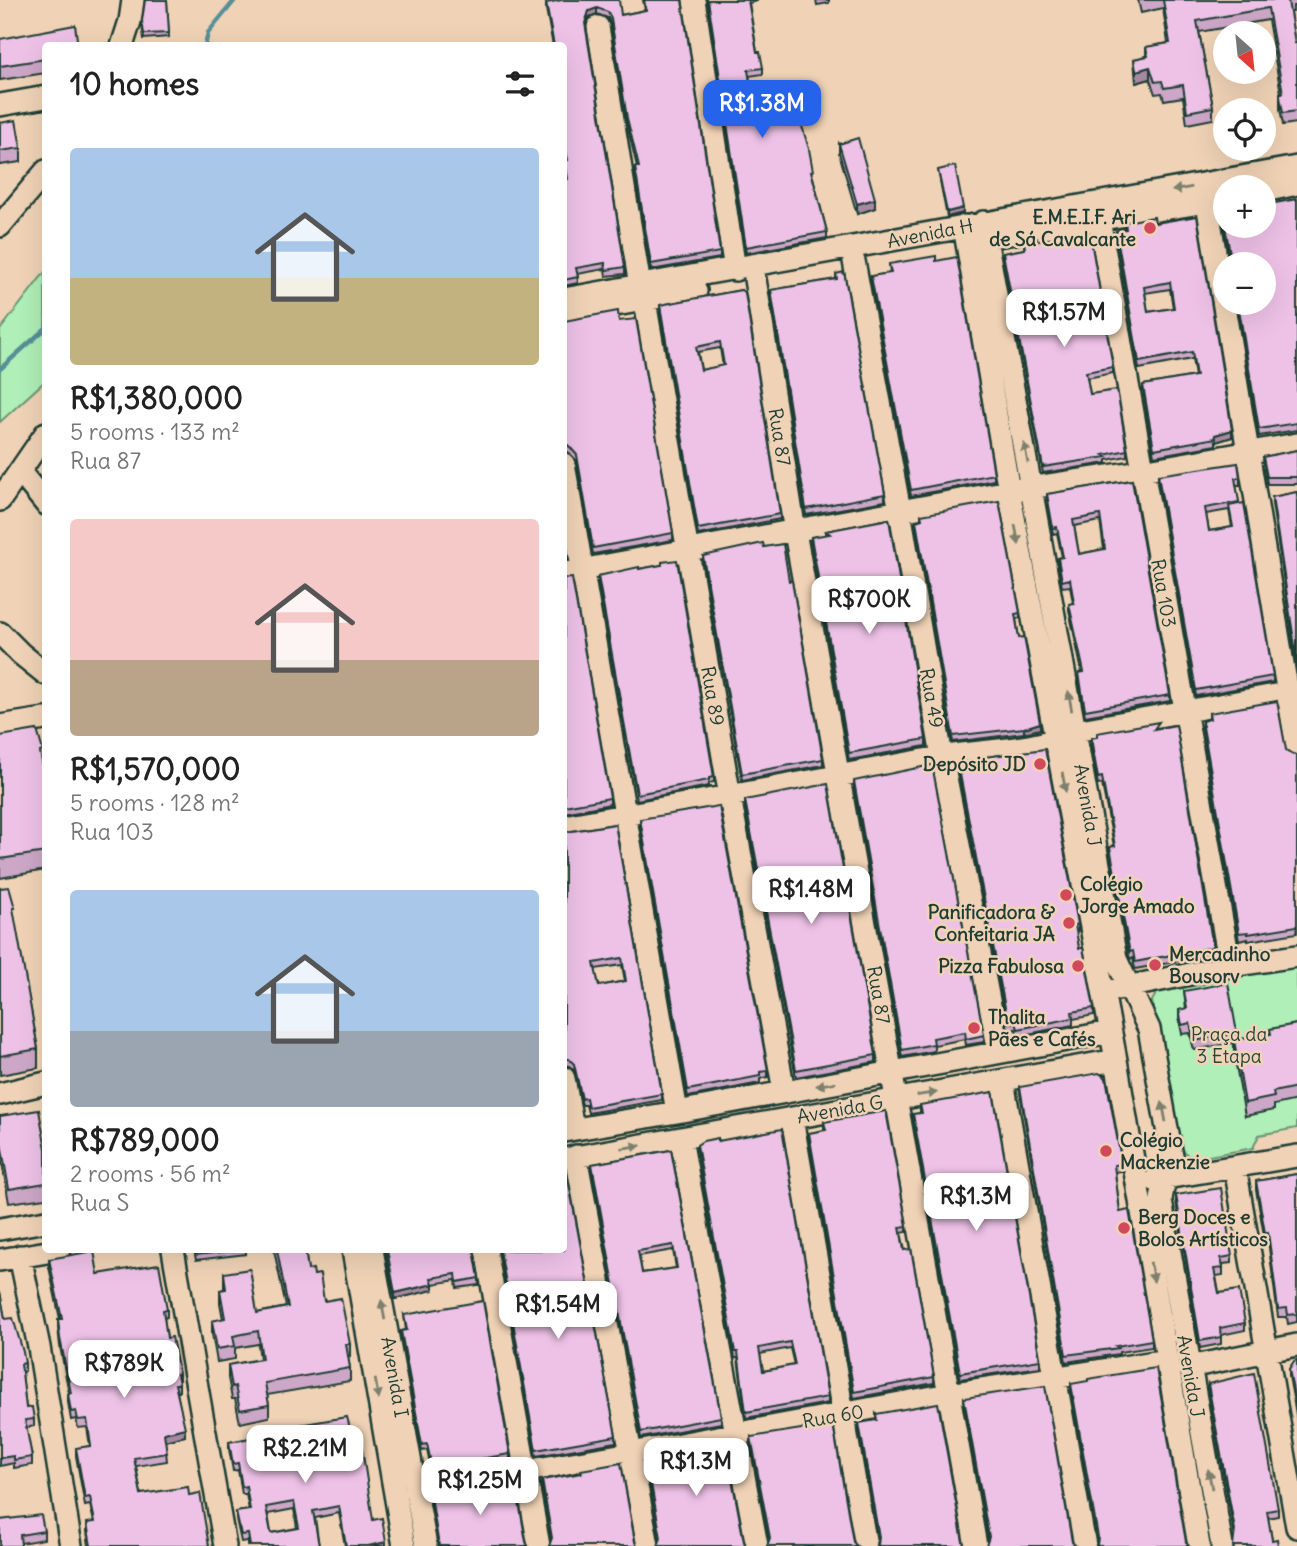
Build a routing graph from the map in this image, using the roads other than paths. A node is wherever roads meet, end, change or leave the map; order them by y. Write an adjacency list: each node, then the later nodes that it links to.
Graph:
1 (133, 0): 4 (street)
2 (694, 0): 17 (street)
3 (598, 27): 19 (street, Rua 89)
4 (123, 42)
5 (42, 98): 6 (street)
6 (0, 105)
7 (1297, 167): 14 (street, Avenida H, one-way to 14)
8 (42, 176): 13 (street)
9 (1297, 184): 10 (street)
10 (1276, 188)
11 (1213, 201): 12 (street, Avenida H)
12 (1099, 219): 14 (street, Avenida H); 25 (street, Rua 103)
13 (0, 226)
14 (975, 232): 16 (street, Avenida H); 17 (street, Avenida H); 27 (street, Avenida J, one-way to 14); 28 (street, Avenida J)
15 (1221, 238): 24 (street)
16 (854, 261): 18 (street, Avenida H); 32 (street, Rua 49)
17 (735, 270): 19 (street, Avenida H)
18 (755, 279): 19 (street, Avenida H); 33 (street, Rua 87)
19 (643, 293): 20 (street, Avenida H); 21 (street, Avenida H); 34 (street, Rua 89)
20 (567, 299)
21 (567, 313)
22 (42, 439): 26 (street)
23 (1297, 444): 24 (street)
24 (1249, 453): 25 (street); 38 (street)
25 (1142, 471): 27 (street); 39 (street, Rua 103)
26 (20, 472): 29 (street); 30 (street)
27 (1033, 488): 28 (street); 42 (street, Avenida J, one-way to 27)
28 (1009, 491): 32 (street); 42 (street, Avenida J, one-way to 42)
29 (42, 499)
30 (0, 500)
31 (567, 504): 35 (street)
32 (900, 511): 33 (street); 44 (street, Rua 49)
33 (795, 532): 34 (street); 45 (street, Rua 87)
34 (688, 550): 35 (street); 46 (street, Rua 89)
35 (572, 571): 47 (street)
36 (0, 633): 37 (street)
37 (42, 671)
38 (1292, 692): 39 (street); 43 (street)
39 (1184, 712): 42 (street); 50 (street, Rua 103)
40 (42, 719): 41 (street)
41 (0, 726)
42 (1066, 736): 44 (street); 51 (street, Avenida J); 52 (street, Avenida J, one-way to 52)
43 (1297, 749)
44 (942, 757): 45 (street); 54 (street, Rua 49)
45 (840, 777): 46 (street); 56 (street, Rua 87)
46 (730, 797): 47 (street); 59 (street, Rua 89)
47 (627, 815): 48 (street); 62 (street)
48 (567, 825)
49 (1297, 956): 50 (street)
50 (1230, 966): 51 (street)
51 (1127, 988): 52 (street); 69 (street, Avenida J, one-way to 51)
52 (1102, 992): 53 (street, Avenida J)
53 (1110, 1032): 54 (street, Avenida G); 55 (street, Avenida J)
54 (999, 1052): 56 (street, Avenida G)
55 (1116, 1060): 57 (street, Avenida G); 70 (street, Avenida J)
56 (892, 1073): 59 (street, Avenida G, one-way to 59); 61 (street, Rua 87)
57 (1003, 1081): 61 (street, Avenida G, one-way to 57); 84 (street)
58 (42, 1084): 60 (street)
59 (784, 1091): 62 (street, Avenida G)
60 (0, 1094)
61 (896, 1099): 63 (street, Avenida G); 85 (street, Rua 87)
62 (677, 1112): 64 (street, Avenida G)
63 (792, 1118): 65 (street, Avenida G); 86 (street)
64 (568, 1130)
65 (681, 1139): 67 (street, Avenida G, one-way to 65); 87 (street)
66 (1297, 1156): 68 (street)
67 (570, 1158): 88 (street)
68 (1235, 1167): 69 (street); 81 (street)
69 (1164, 1178): 70 (street); 79 (street, Avenida J)
70 (1137, 1183): 79 (street, Avenida J, one-way to 79)
71 (42, 1222): 72 (street)
72 (0, 1229)
73 (42, 1253): 78 (street)
74 (174, 1253): 93 (street)
75 (354, 1253): 94 (street, Avenida I, one-way to 94)
76 (373, 1253): 90 (street, Avenida I, one-way to 76)
77 (487, 1253): 89 (street)
78 (10, 1258): 92 (street)
79 (1174, 1336): 82 (street, Avenida J); 83 (street, Avenida J)
80 (1297, 1345): 81 (street)
81 (1266, 1352): 83 (street); 91 (street)
82 (1168, 1360): 84 (street, Rua 60); 102 (street, Avenida J)
83 (1189, 1367): 103 (street, Avenida J, one-way to 83)
84 (1054, 1377): 85 (street, Rua 60); 101 (street)
85 (949, 1394): 86 (street, Rua 60); 100 (street, Rua 87)
86 (842, 1415): 87 (street, Rua 60); 99 (street)
87 (736, 1433): 88 (street, Rua 60); 98 (street)
88 (631, 1453): 89 (street, Rua 60); 97 (street)
89 (526, 1472): 90 (street, Rua 60); 96 (street)
90 (415, 1490): 95 (street, Avenida I)
91 (1297, 1527)
92 (71, 1546)
93 (225, 1546)
94 (404, 1546)
95 (426, 1546)
96 (539, 1546)
97 (648, 1546)
98 (757, 1546)
99 (866, 1546)
100 (976, 1546)
101 (1085, 1546)
102 (1199, 1546)
103 (1222, 1546)

